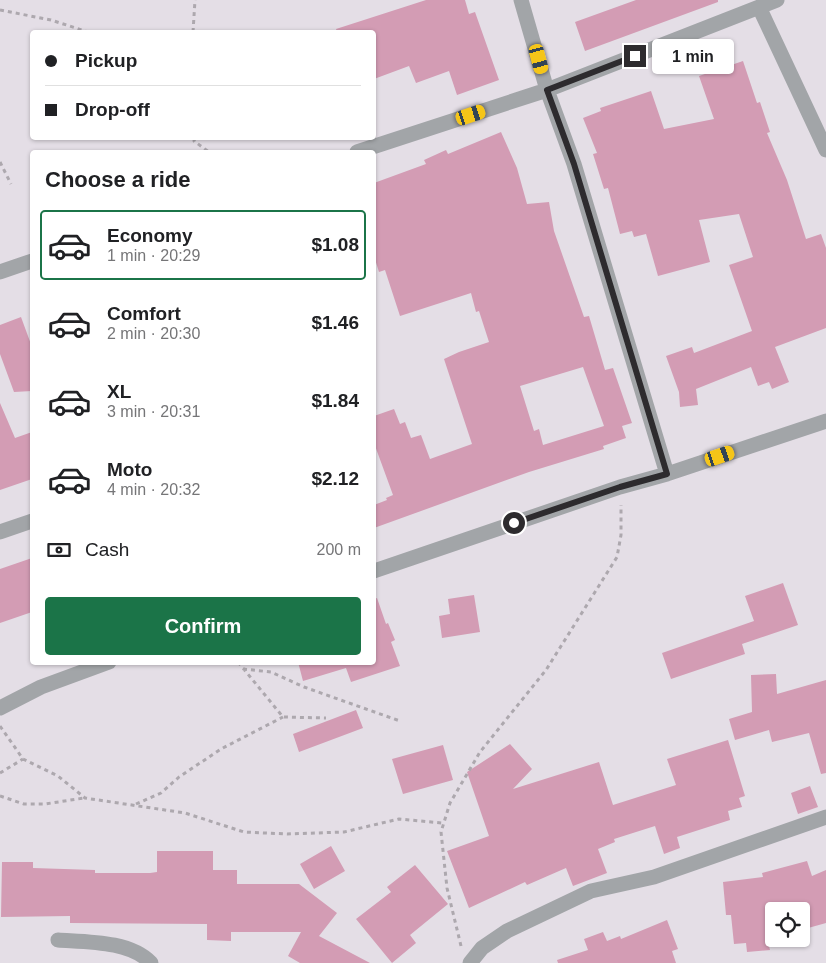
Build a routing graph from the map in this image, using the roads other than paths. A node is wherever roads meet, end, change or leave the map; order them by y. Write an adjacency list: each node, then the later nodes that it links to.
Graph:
1 (521, 0): 4 (street)
2 (777, 0): 3 (street)
3 (759, 7): 4 (street); 6 (street)
4 (547, 90): 5 (street); 10 (street)
5 (363, 150)
6 (826, 150)
7 (30, 262): 8 (street)
8 (0, 272)
9 (826, 421): 10 (street)
10 (667, 474): 13 (street)
11 (30, 522): 12 (street)
12 (0, 532)
13 (376, 570)
14 (100, 665): 15 (street)
15 (0, 708)
16 (826, 817): 18 (street)
17 (58, 940): 19 (street)
18 (467, 959)
19 (151, 963)

